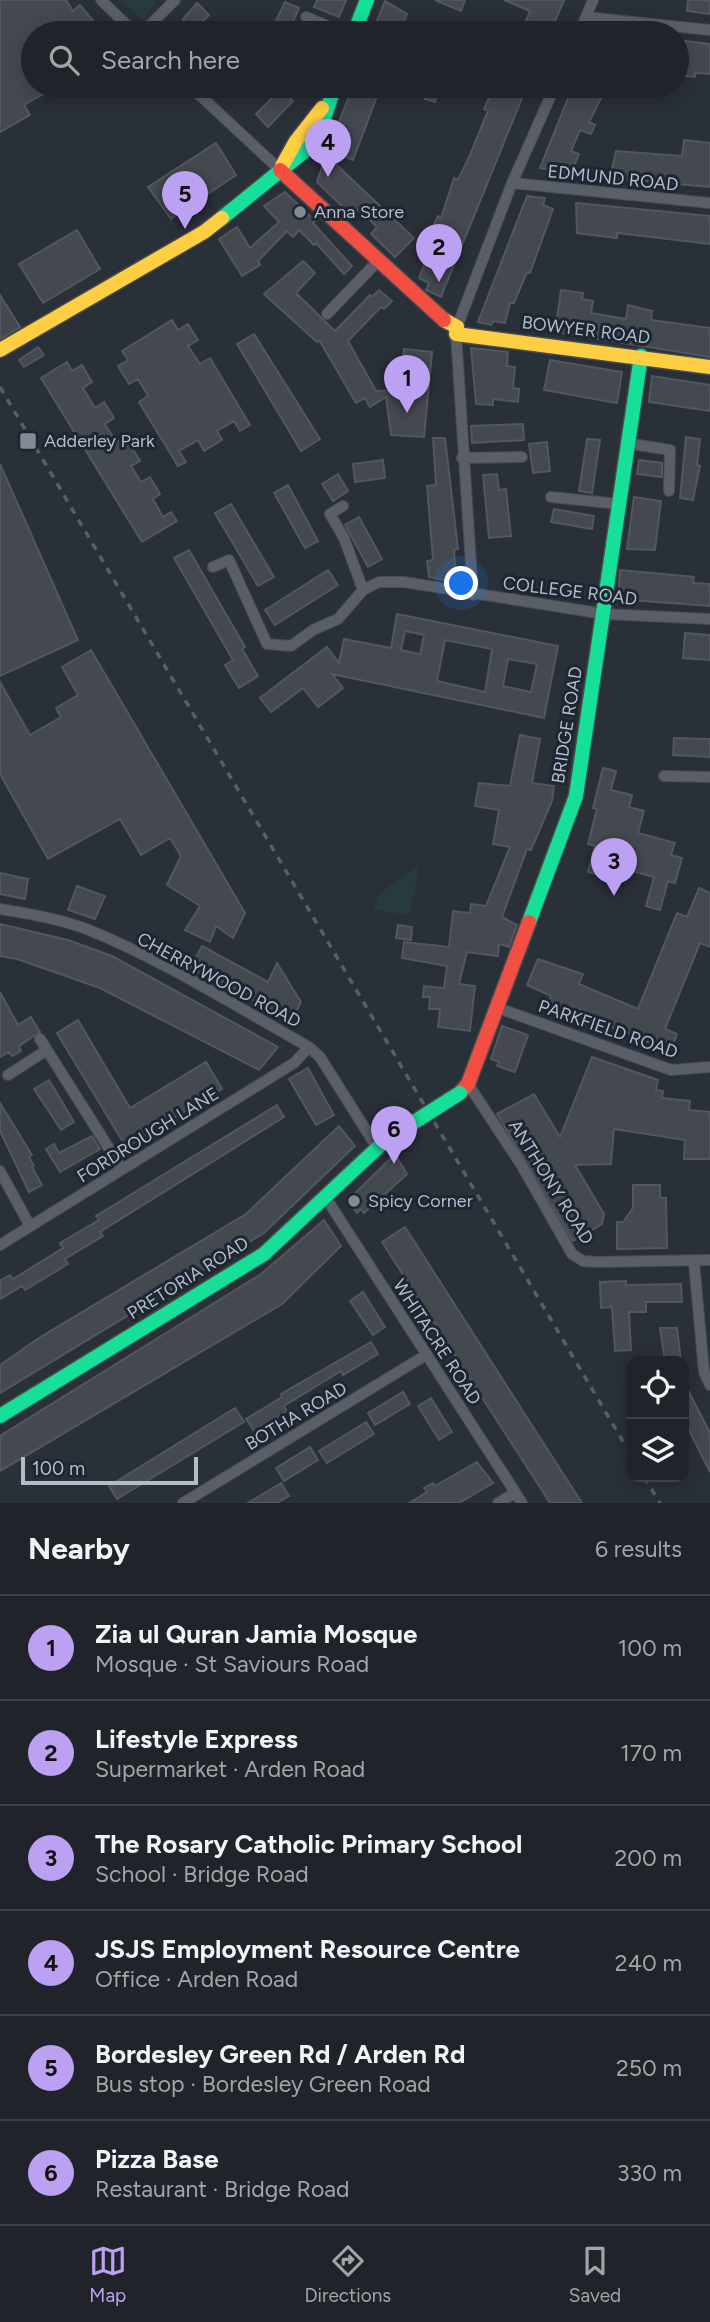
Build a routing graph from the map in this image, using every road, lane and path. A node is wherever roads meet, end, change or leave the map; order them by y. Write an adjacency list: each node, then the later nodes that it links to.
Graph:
1 (101, 0): 7 (street)
2 (175, 0): 8 (street)
3 (367, 0): 10 (street)
4 (593, 0): 6 (street)
5 (306, 17): 9 (street)
6 (586, 18): 11 (street); 12 (street)
7 (123, 21)
8 (154, 21)
9 (311, 21)
10 (359, 21)
11 (585, 21)
12 (617, 21)
13 (689, 28): 14 (street)
14 (710, 30)
15 (203, 98): 18 (street)
16 (327, 98): 18 (street)
17 (550, 98): 19 (street)
18 (280, 170): 21 (street); 24 (street)
19 (512, 183): 20 (street, EDMUND ROAD); 23 (street)
20 (710, 204)
21 (377, 262): 22 (street); 23 (street)
22 (327, 313)
23 (457, 330): 25 (street, BOWYER ROAD); 29 (street)
24 (1, 349)
25 (641, 356): 26 (street, BOWYER ROAD); 27 (street, BRIDGE ROAD)
26 (710, 367)
27 (625, 443): 30 (street); 32 (street, BRIDGE ROAD)
28 (522, 457): 29 (street)
29 (462, 458): 36 (street)
30 (669, 491)
31 (551, 497): 32 (street)
32 (619, 504): 37 (street, BRIDGE ROAD)
33 (343, 506): 35 (street)
34 (213, 567): 35 (street)
35 (363, 590): 36 (street, COLLEGE ROAD)
36 (473, 595): 37 (street, COLLEGE ROAD)
37 (604, 614): 38 (street, COLLEGE ROAD); 42 (street, BRIDGE ROAD)
38 (710, 619)
39 (664, 776): 40 (street)
40 (710, 777)
41 (0, 909): 44 (street, CHERRYWOOD ROAD)
42 (498, 1008): 46 (street, PARKFIELD ROAD); 48 (street, BRIDGE ROAD)
43 (40, 1039): 45 (street)
44 (309, 1047): 49 (street, CHERRYWOOD ROAD); 50 (street, FORDROUGH LANE)
45 (47, 1050): 47 (street); 50 (street)
46 (710, 1067)
47 (8, 1075)
48 (464, 1088): 49 (street, bridge); 56 (street, ANTHONY ROAD)
49 (381, 1143): 52 (street, PRETORIA ROAD)
50 (122, 1169): 53 (street, FORDROUGH LANE)
51 (0, 1171): 53 (street)
52 (326, 1198): 57 (street, WHITACRE ROAD); 59 (street, PRETORIA ROAD)
53 (30, 1226): 54 (street, FORDROUGH LANE)
54 (0, 1245)
55 (710, 1260): 56 (street, ANTHONY ROAD)
56 (694, 1262): 58 (street)
57 (426, 1355): 60 (street, WHITACRE ROAD); 61 (street, BOTHA ROAD)
58 (710, 1385)
59 (0, 1416)
60 (515, 1493): 62 (street); 63 (street, WHITACRE ROAD)
61 (183, 1503)
62 (498, 1503)
63 (522, 1503)

